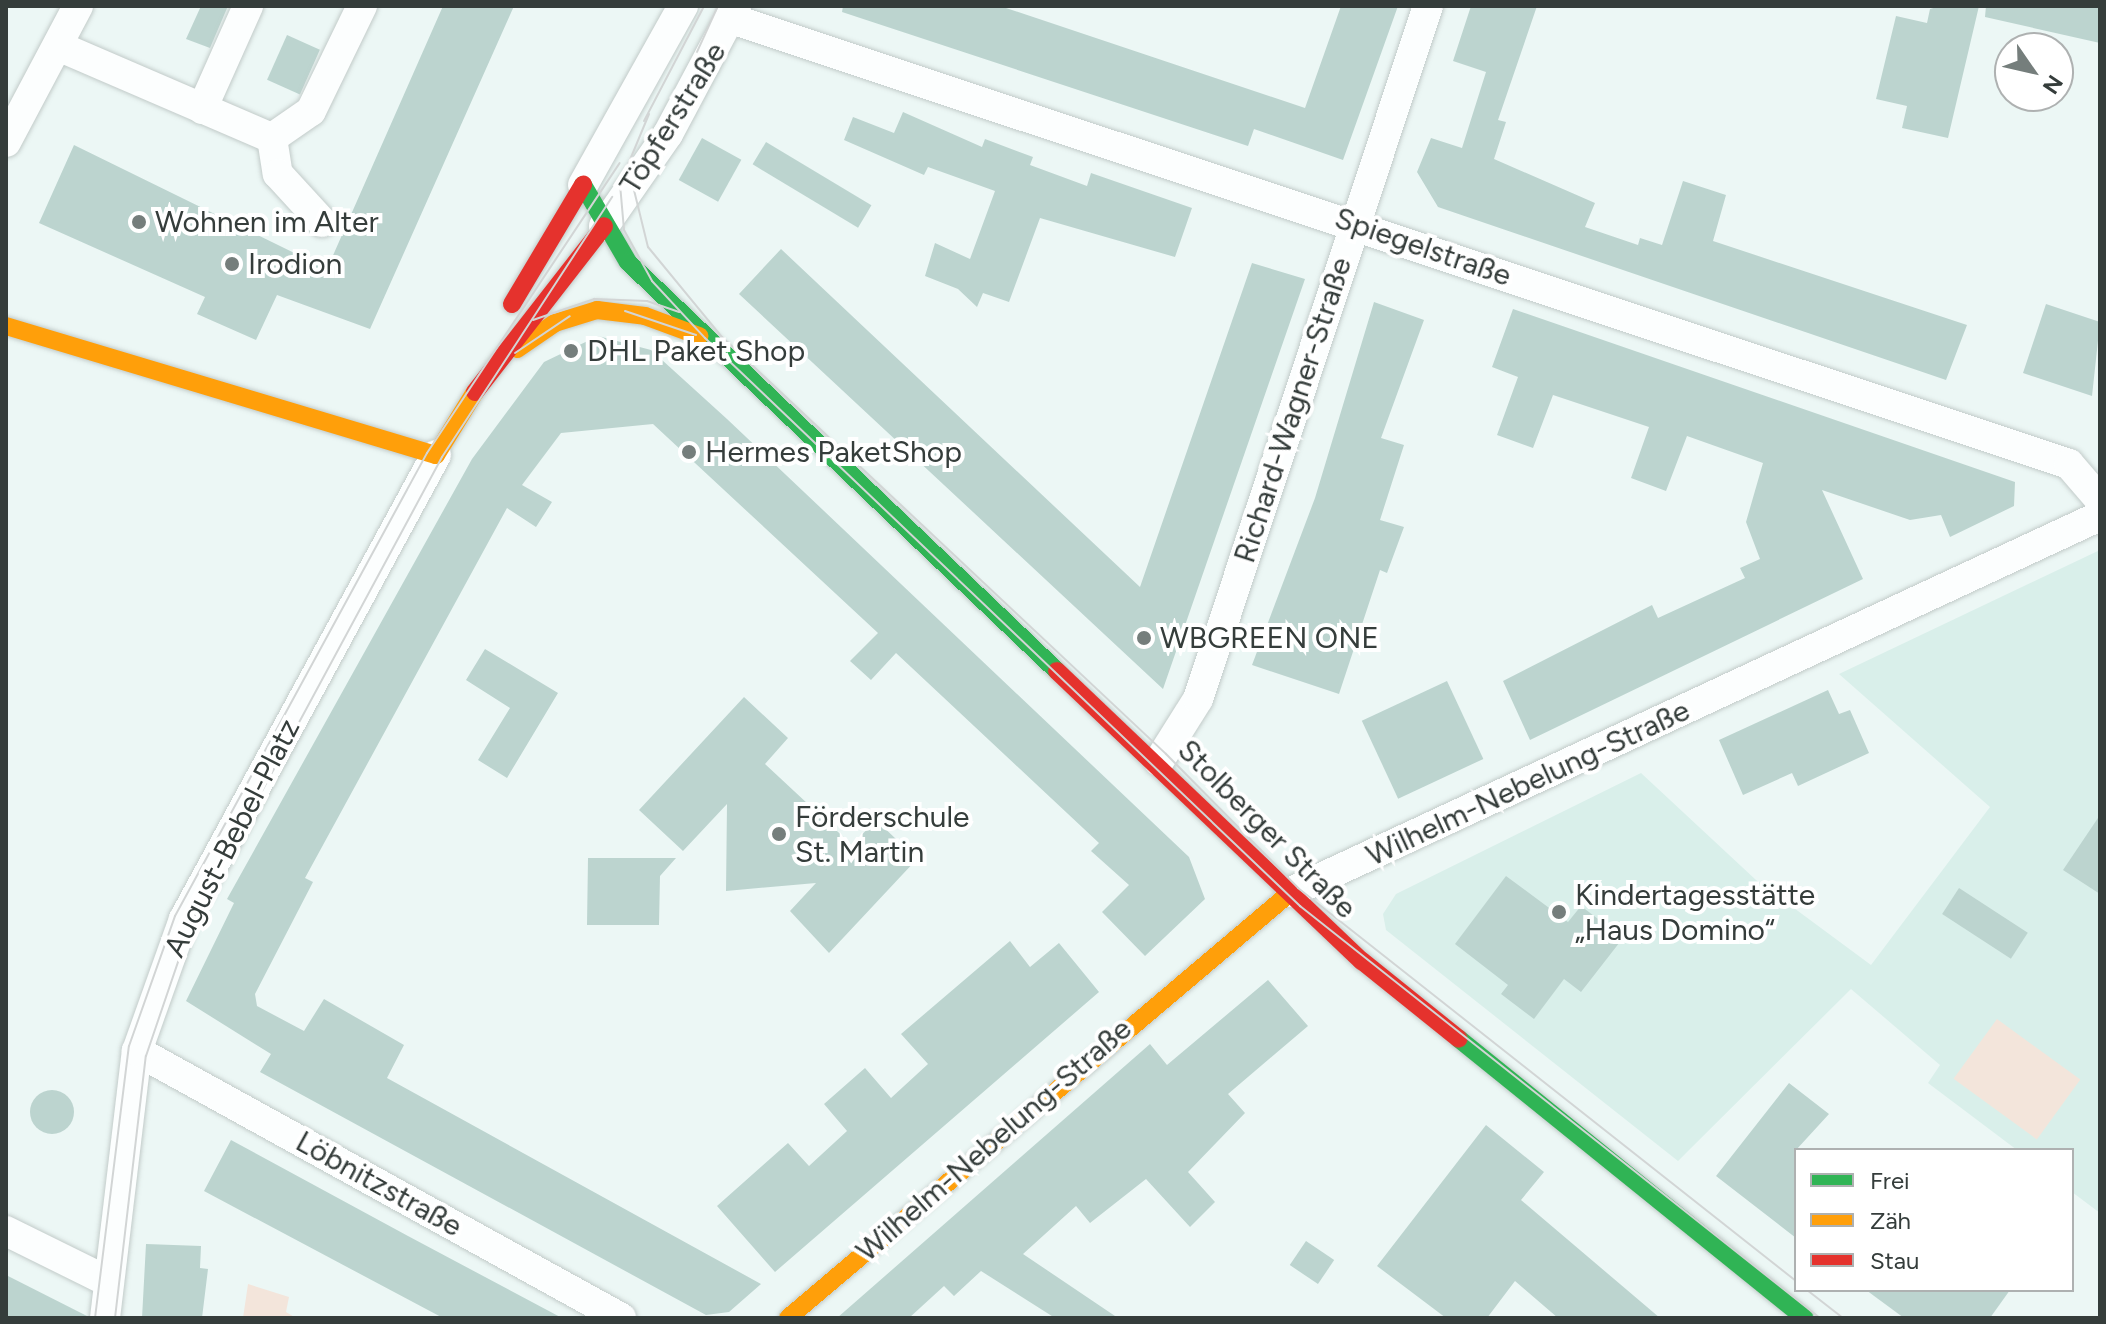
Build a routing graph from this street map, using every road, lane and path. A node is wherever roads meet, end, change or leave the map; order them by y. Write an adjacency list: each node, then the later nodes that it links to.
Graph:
1 (78, 6): 7 (street)
2 (248, 6): 8 (street)
3 (362, 6): 9 (street)
4 (683, 6): 11 (street, Töpferstraße)
5 (1428, 6): 13 (street, Richard-Wagner-Straße)
6 (734, 13): 13 (street, Spiegelstraße); 14 (street, Töpferstraße)
7 (58, 46): 8 (street); 10 (street)
8 (202, 109): 9 (street)
9 (272, 138): 12 (street)
10 (6, 142)
11 (583, 185): 14 (main road, Stolberger Straße); 17 (main road, August-Bebel-Platz)
12 (322, 222)
13 (1354, 224): 19 (street, Spiegelstraße); 21 (street, Richard-Wagner-Straße)
14 (604, 226): 16 (main road, Stolberger Straße); 17 (main road, August-Bebel-Platz)
15 (6, 326): 18 (main road)
16 (720, 343): 17 (main road, Stolberger Straße); 21 (main road, Stolberger Straße)
17 (494, 365): 18 (main road, August-Bebel-Platz)
18 (436, 455): 23 (street, August-Bebel-Platz)
19 (2100, 500)
20 (2100, 516): 22 (street, Wilhelm-Nebelung-Straße)
21 (1159, 761): 22 (main road, Stolberger Straße)
22 (1291, 892): 28 (main road, Wilhelm-Nebelung-Straße); 29 (main road, Stolberger Straße)
23 (137, 1051): 25 (street, August-Bebel-Platz); 27 (street, Löbnitzstraße)
24 (6, 1231): 25 (street)
25 (107, 1281): 26 (street, August-Bebel-Platz)
26 (105, 1318)
27 (621, 1318)
28 (788, 1318)
29 (1805, 1318)

